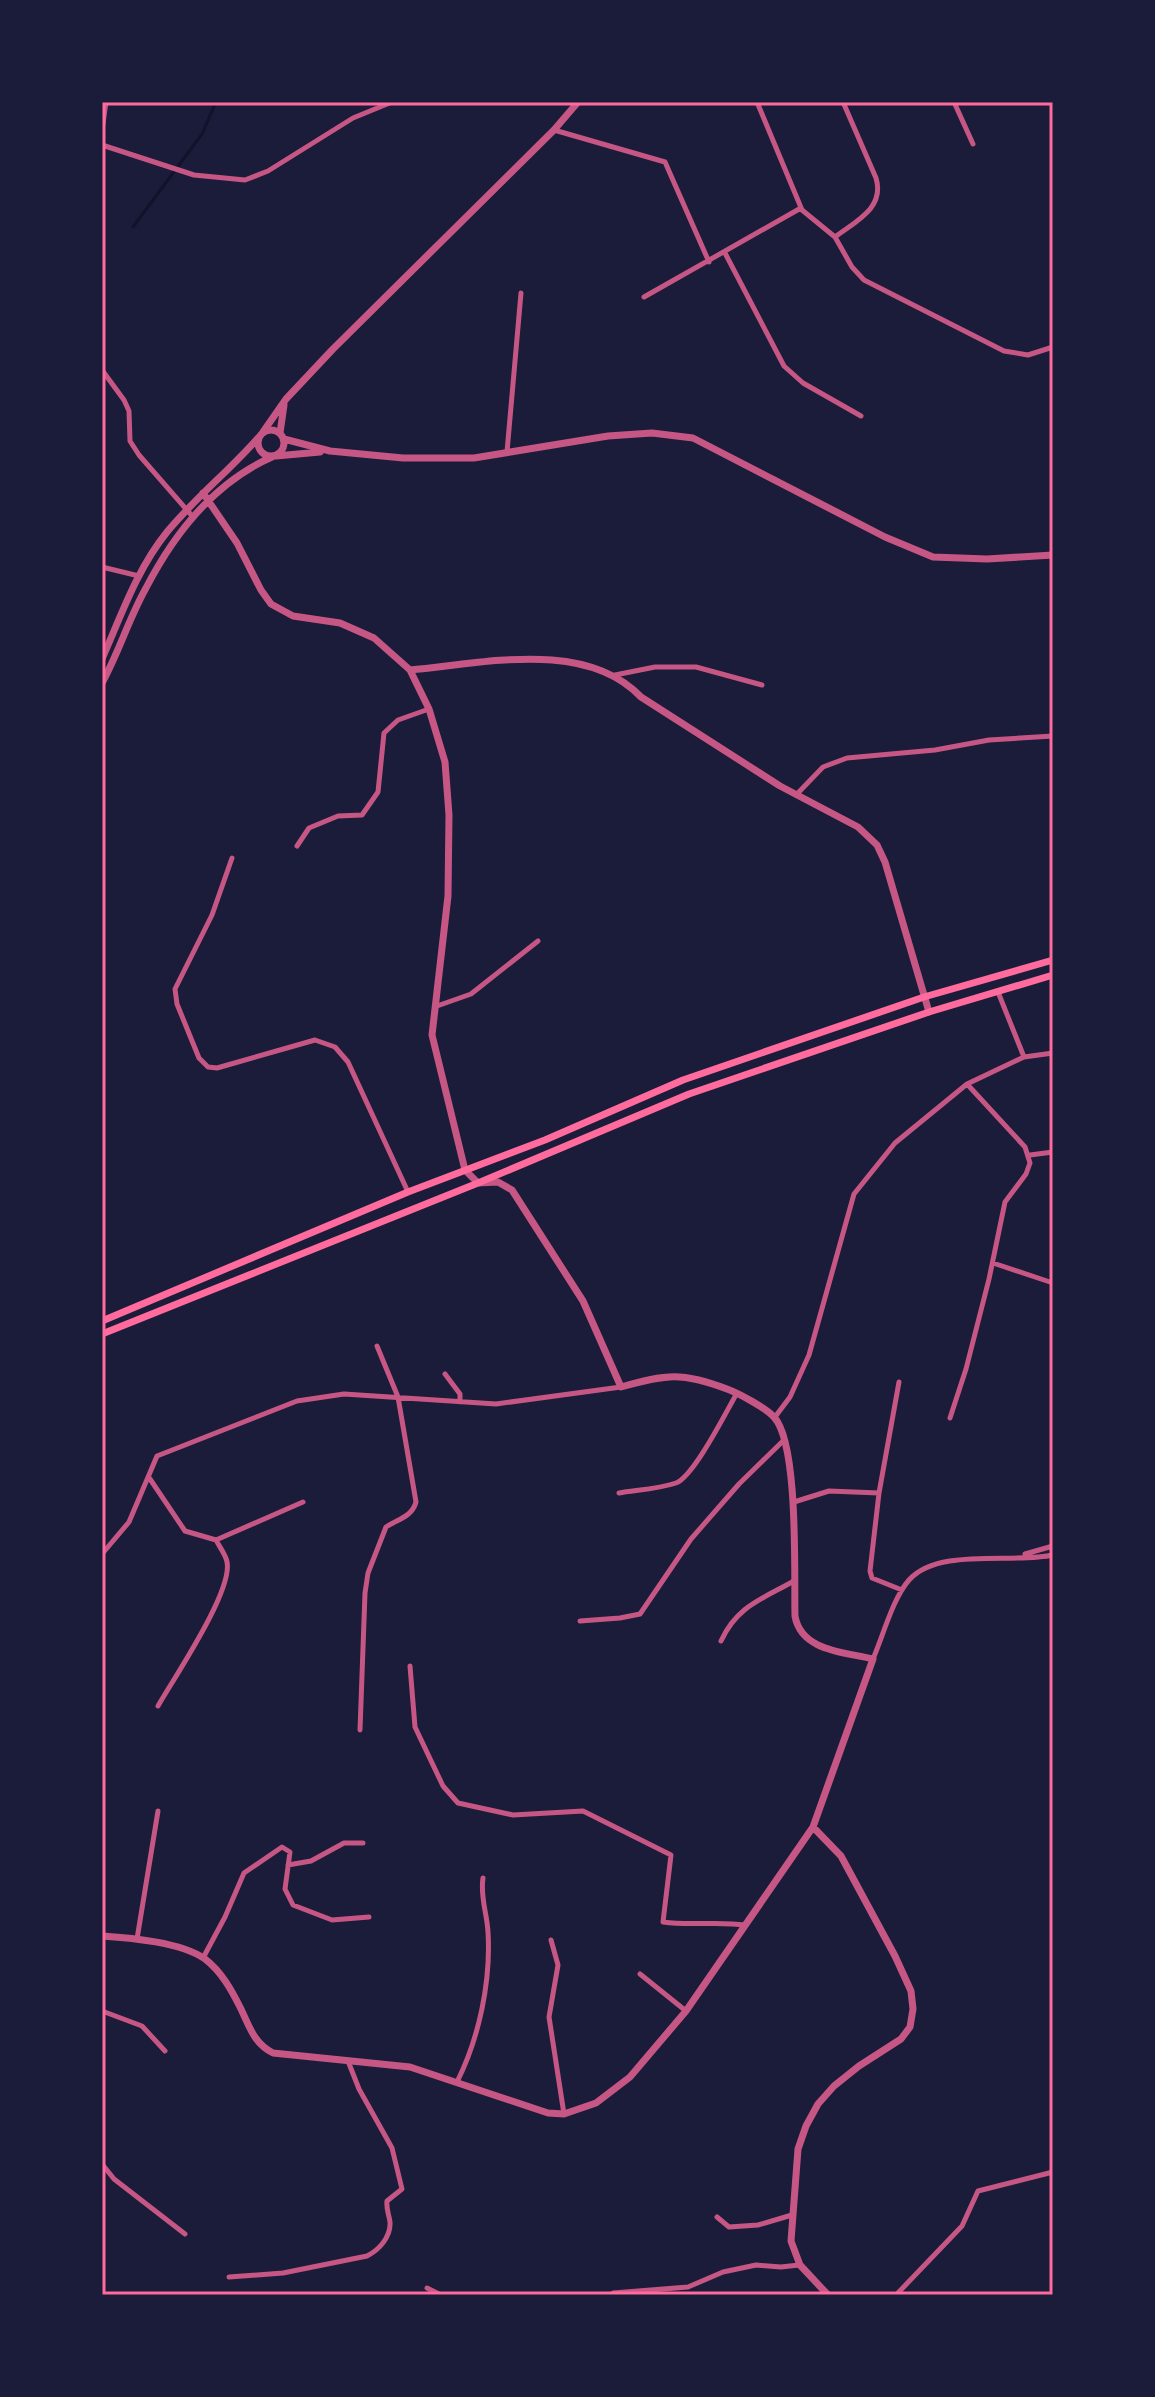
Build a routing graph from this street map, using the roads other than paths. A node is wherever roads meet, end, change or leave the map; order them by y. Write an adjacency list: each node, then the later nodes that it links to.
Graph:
1 (106, 102): 8 (street)
2 (392, 102): 10 (street)
3 (578, 102): 7 (street)
4 (757, 102): 11 (street)
5 (843, 102): 12 (street)
6 (954, 102): 9 (street)
7 (554, 130): 14 (street); 19 (street)
8 (102, 131)
9 (973, 144)
10 (102, 145)
11 (801, 208): 12 (street); 13 (street)
12 (835, 237): 17 (street)
13 (725, 253): 14 (street); 20 (street)
14 (709, 262): 16 (street)
15 (521, 293): 24 (street)
16 (644, 297)
17 (1053, 347)
18 (102, 370): 28 (street)
19 (286, 399): 21 (street); 22 (street)
20 (861, 416)
21 (261, 435): 22 (street); 25 (street); 26 (street)
22 (282, 436): 23 (street); 25 (street)
23 (330, 451): 24 (street); 25 (street)
24 (507, 453): 29 (street)
25 (274, 456): 27 (street)
26 (203, 493): 27 (street); 28 (street)
27 (209, 501): 28 (street); 33 (street)
28 (189, 514): 31 (street); 35 (street)
29 (1053, 555)
30 (102, 567): 31 (street)
31 (139, 576): 32 (street)
32 (102, 659)
33 (410, 670): 34 (street); 37 (street)
34 (614, 676): 36 (street); 39 (street)
35 (102, 683)
36 (762, 685)
37 (429, 709): 40 (street); 47 (street)
38 (1053, 736): 39 (street)
39 (796, 795): 46 (street)
40 (297, 846)
41 (232, 858): 56 (street)
42 (538, 941): 47 (street)
43 (1053, 960): 46 (main road)
44 (1053, 975): 45 (main road)
45 (998, 991): 48 (main road); 50 (street)
46 (924, 997): 48 (street); 54 (main road)
47 (437, 1006): 54 (street)
48 (929, 1012): 55 (main road)
49 (1053, 1053): 50 (street)
50 (1024, 1057): 51 (street)
51 (967, 1084): 53 (street); 68 (street)
52 (1053, 1152): 53 (street)
53 (1030, 1155): 57 (street)
54 (465, 1170): 55 (street); 56 (main road)
55 (478, 1183): 60 (main road); 64 (street)
56 (408, 1192): 59 (main road)
57 (993, 1263): 58 (street); 69 (street)
58 (1053, 1283)
59 (102, 1321)
60 (102, 1334)
61 (377, 1346): 66 (street)
62 (445, 1374): 67 (street)
63 (899, 1382): 73 (street)
64 (621, 1387): 65 (street); 67 (street)
65 (738, 1393): 68 (street); 72 (street)
66 (398, 1397): 67 (street); 71 (street); 88 (street)
67 (460, 1402)
68 (775, 1417): 70 (street)
69 (950, 1418)
70 (784, 1440): 75 (street); 83 (street)
71 (149, 1478): 76 (street); 78 (street)
72 (619, 1493)
73 (879, 1493): 75 (street); 82 (street)
74 (303, 1502): 76 (street)
75 (794, 1502): 81 (street)
76 (216, 1540): 87 (street)
77 (1053, 1546): 80 (street)
78 (102, 1554)
79 (1053, 1555): 80 (street)
80 (1021, 1556): 82 (street)
81 (794, 1581): 84 (street); 85 (street)
82 (902, 1590): 85 (street)
83 (580, 1621)
84 (721, 1641)
85 (873, 1659): 90 (street)
86 (410, 1666): 95 (street)
87 (158, 1706)
88 (360, 1730)
89 (158, 1811): 97 (street)
90 (813, 1827): 95 (street); 109 (street)
91 (363, 1843): 92 (street)
92 (288, 1865): 94 (street); 99 (street)
93 (483, 1878): 105 (street)
94 (369, 1917)
95 (746, 1925): 102 (street)
96 (102, 1936): 97 (street)
97 (137, 1939): 99 (street)
98 (551, 1940): 106 (street)
99 (203, 1958): 104 (street)
100 (640, 1974): 102 (street)
101 (102, 2011): 103 (street)
102 (686, 2011): 106 (street)
103 (165, 2051)
104 (347, 2060): 105 (street); 113 (street)
105 (457, 2082): 106 (street)
106 (564, 2114)
107 (102, 2164): 111 (street)
108 (1053, 2172): 118 (street)
109 (792, 2215): 110 (street); 112 (street)
110 (717, 2217)
111 (185, 2234)
112 (800, 2265): 115 (street); 117 (street)
113 (229, 2277)
114 (427, 2288): 116 (street)
115 (613, 2293)
116 (441, 2295)
117 (828, 2295)
118 (896, 2295)

